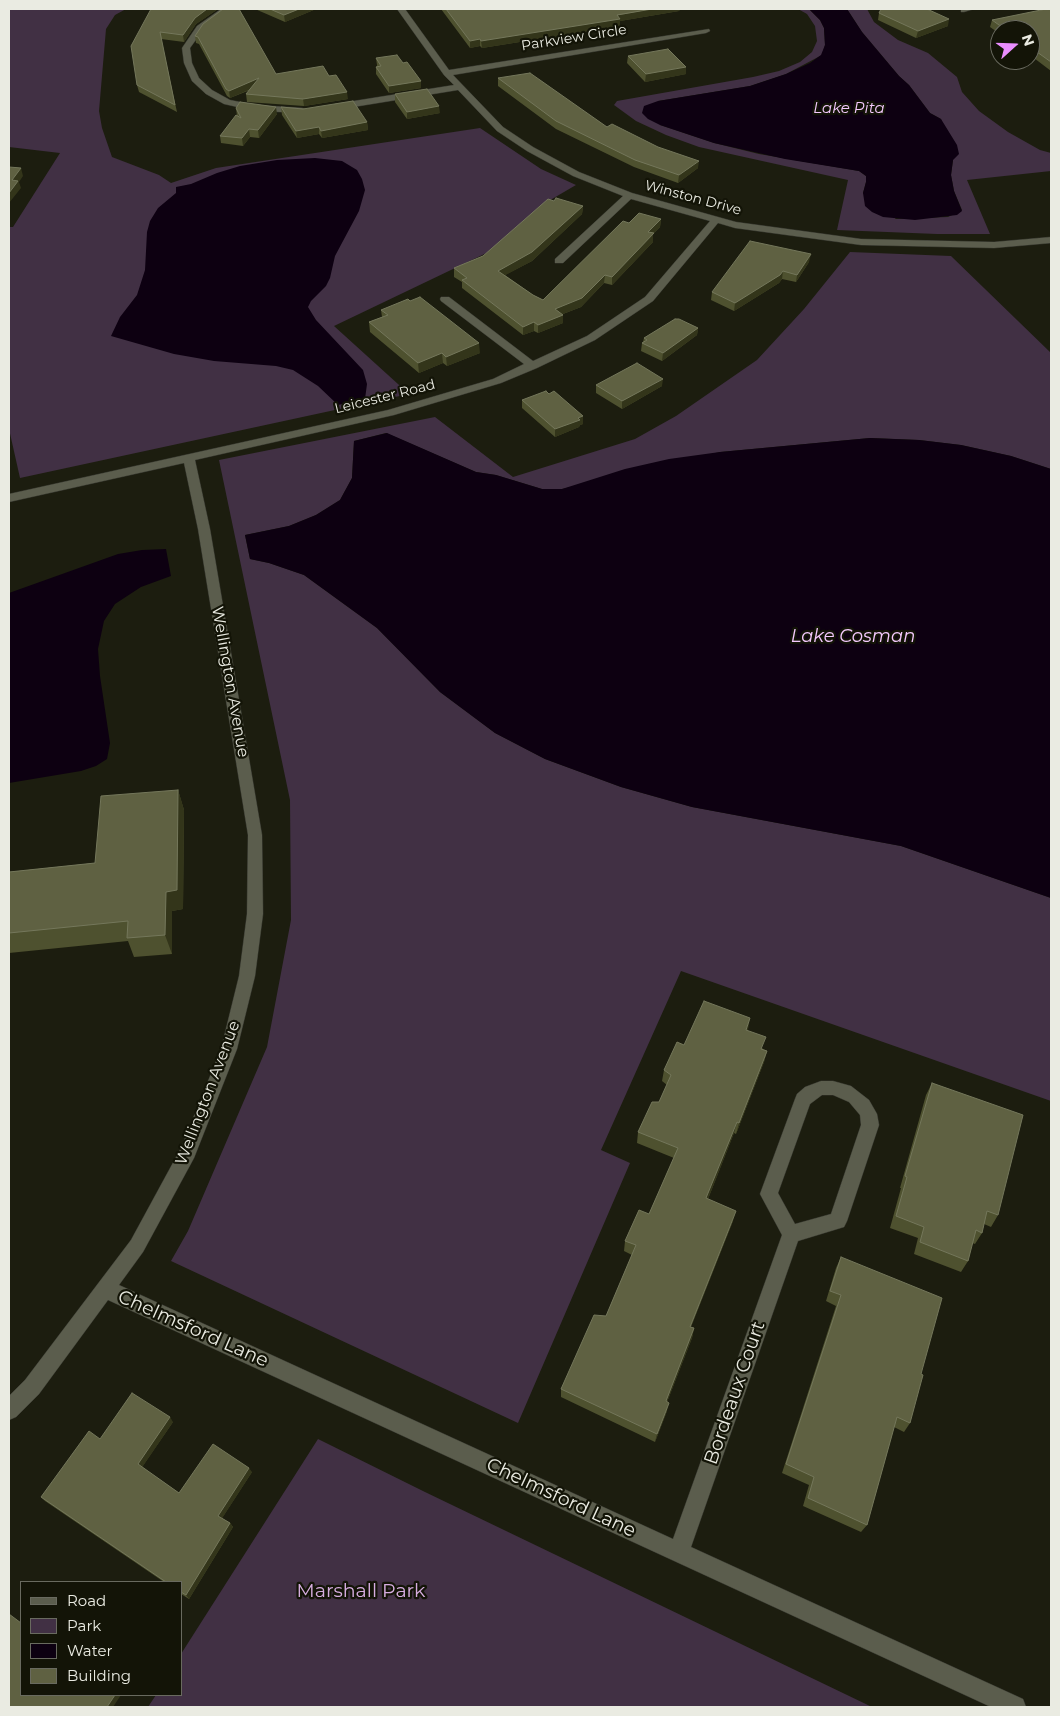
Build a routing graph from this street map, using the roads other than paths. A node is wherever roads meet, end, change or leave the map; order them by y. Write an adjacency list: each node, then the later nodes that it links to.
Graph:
1 (226, 9): 7 (street)
2 (401, 9): 4 (street, Winston Drive)
3 (706, 31): 4 (street, Parkview Circle)
4 (448, 73): 5 (street, Winston Drive)
5 (459, 87): 6 (street); 8 (street, Winston Drive)
6 (324, 109)
7 (311, 110)
8 (629, 195): 9 (street, Winston Drive); 11 (street)
9 (716, 220): 10 (street, Winston Drive); 13 (street, Leicester Road)
10 (1051, 240)
11 (558, 261)
12 (444, 298): 13 (street)
13 (533, 366): 14 (street, Leicester Road)
14 (189, 459): 15 (street, Leicester Road); 17 (street, Wellington Avenue)
15 (9, 498)
16 (791, 1234): 16 (street); 19 (street, Bordeaux Court)
17 (106, 1289): 18 (street, Wellington Avenue); 19 (street, Chelmsford Lane)
18 (9, 1410)
19 (679, 1552): 20 (street, Chelmsford Lane)
20 (1015, 1707)

